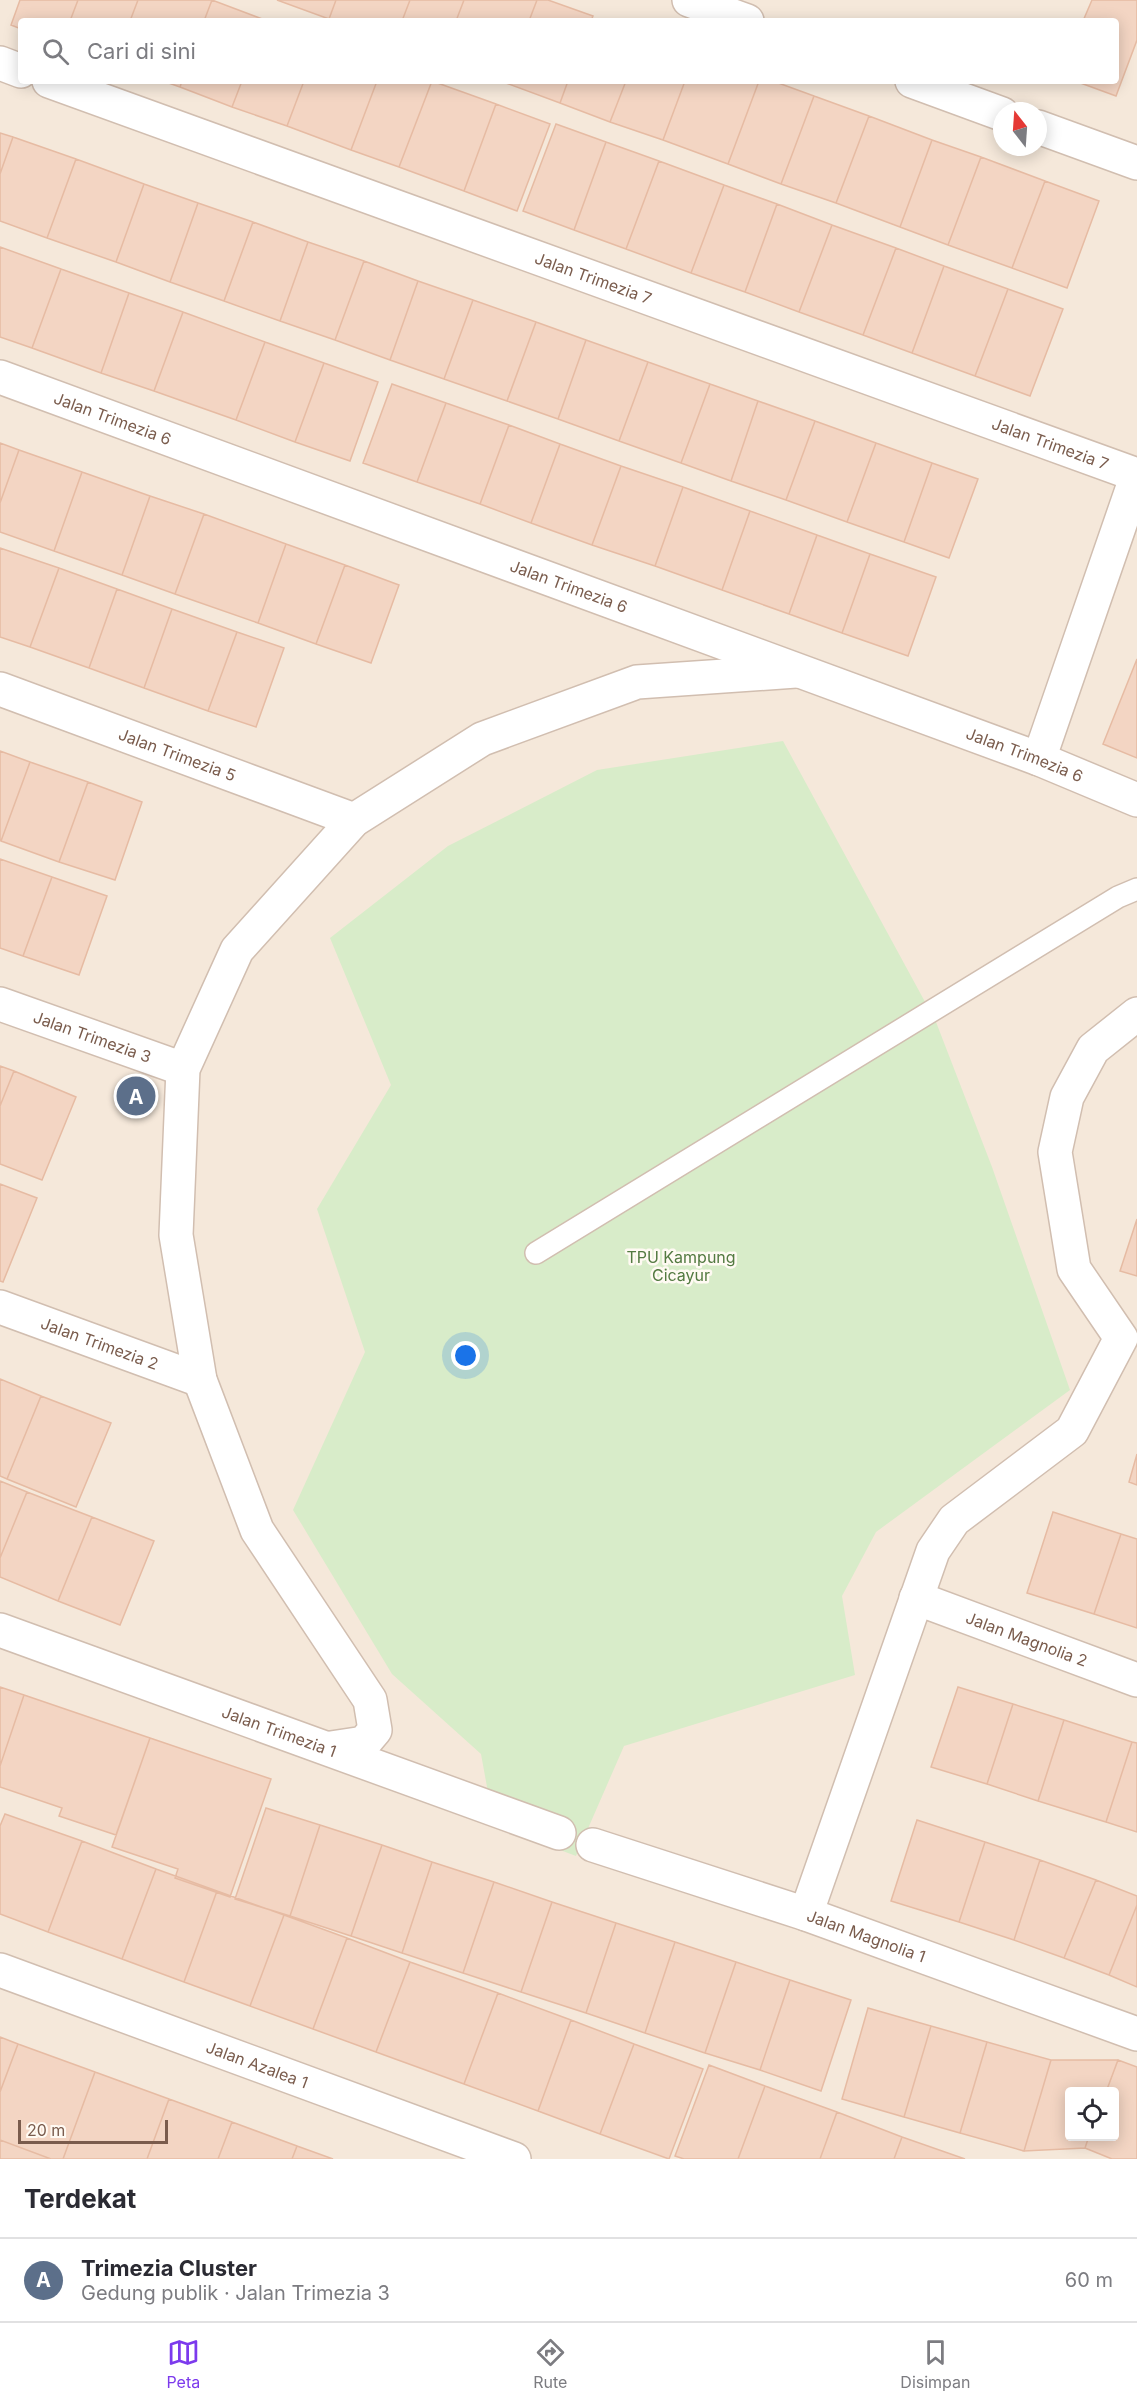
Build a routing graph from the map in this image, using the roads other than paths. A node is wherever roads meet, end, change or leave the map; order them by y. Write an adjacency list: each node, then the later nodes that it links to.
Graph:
1 (689, 0): 2 (street)
2 (739, 18)
3 (0, 63): 4 (street)
4 (18, 70)
5 (57, 84): 11 (street, Jalan Trimezia 7)
6 (920, 84): 7 (street)
7 (993, 111)
8 (1047, 130): 9 (street)
9 (1137, 163)
10 (0, 377): 12 (street, Jalan Trimezia 6)
11 (1137, 475): 14 (street)
12 (796, 671): 14 (street, Jalan Trimezia 6); 16 (street)
13 (0, 689): 16 (street, Jalan Trimezia 5)
14 (1039, 759): 15 (street, Jalan Trimezia 6)
15 (1137, 800)
16 (354, 820): 20 (street)
17 (1137, 889): 21 (lane)
18 (0, 1004): 20 (street, Jalan Trimezia 3)
19 (1137, 1014): 23 (street)
20 (183, 1069): 24 (street)
21 (536, 1253)
22 (0, 1307): 24 (street, Jalan Trimezia 2)
23 (1129, 1341): 25 (street)
24 (200, 1380): 28 (street)
25 (916, 1598): 27 (street, Jalan Magnolia 2); 31 (street)
26 (0, 1630): 28 (street, Jalan Trimezia 1)
27 (1137, 1680)
28 (331, 1748): 29 (street, Jalan Trimezia 1)
29 (559, 1833)
30 (593, 1845): 31 (street, Jalan Magnolia 1)
31 (806, 1914): 33 (street, Jalan Magnolia 1)
32 (0, 1970): 34 (street, Jalan Azalea 1)
33 (1137, 2034)
34 (514, 2159)

